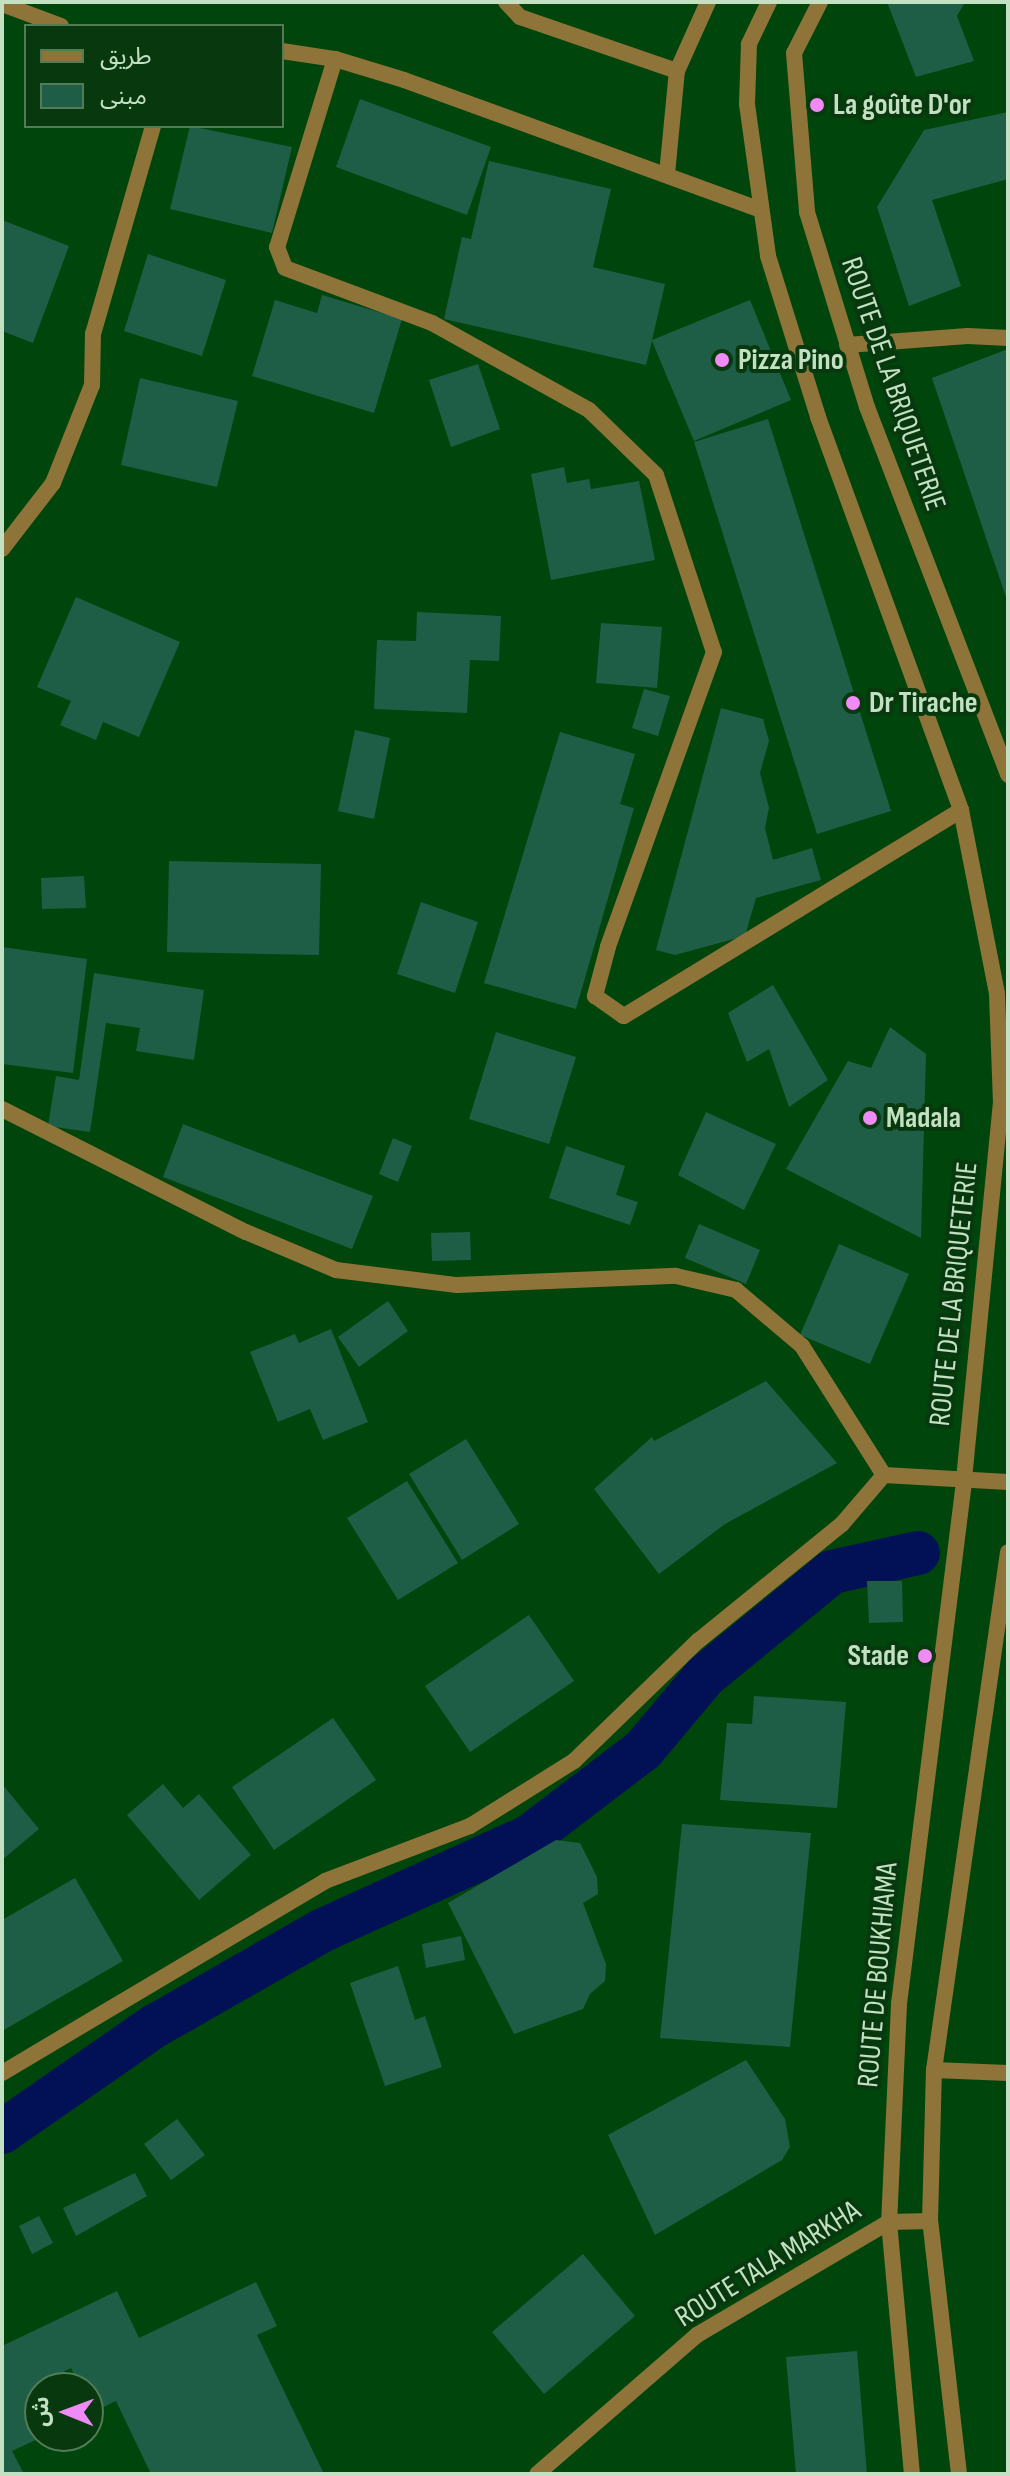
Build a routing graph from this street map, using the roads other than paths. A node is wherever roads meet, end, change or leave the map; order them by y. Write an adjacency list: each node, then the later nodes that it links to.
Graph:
1 (506, 2): 9 (street)
2 (708, 2): 9 (street)
3 (769, 2): 12 (street, ROUTE DE LA BRIQUETERIE)
4 (820, 2): 14 (street, ROUTE DE LA BRIQUETERIE)
5 (2, 4): 6 (street)
6 (56, 24)
7 (284, 51): 8 (street)
8 (335, 59): 11 (street); 17 (street)
9 (677, 71): 11 (street)
10 (152, 128): 15 (street)
11 (667, 174): 12 (street)
12 (761, 210): 17 (street, ROUTE DE LA BRIQUETERIE)
13 (1008, 338): 14 (street)
14 (847, 345): 16 (street, ROUTE DE LA BRIQUETERIE)
15 (2, 549)
16 (1008, 775)
17 (961, 810): 20 (street, ROUTE DE LA BRIQUETERIE)
18 (2, 1109): 19 (street)
19 (884, 1475): 20 (street); 25 (street)
20 (964, 1482): 21 (street); 28 (street, ROUTE DE BOUKHIAMA)
21 (1008, 1482)
22 (1008, 1552): 23 (street)
23 (1003, 1615): 24 (street)
24 (934, 2070): 26 (street); 27 (street)
25 (2, 2073)
26 (1008, 2073)
27 (930, 2221): 28 (street, ROUTE TALA MARKHA); 31 (street)
28 (889, 2222): 29 (street, ROUTE TALA MARKHA); 30 (street, ROUTE DE BOUKHIAMA)
29 (537, 2474)
30 (912, 2474)
31 (959, 2474)

